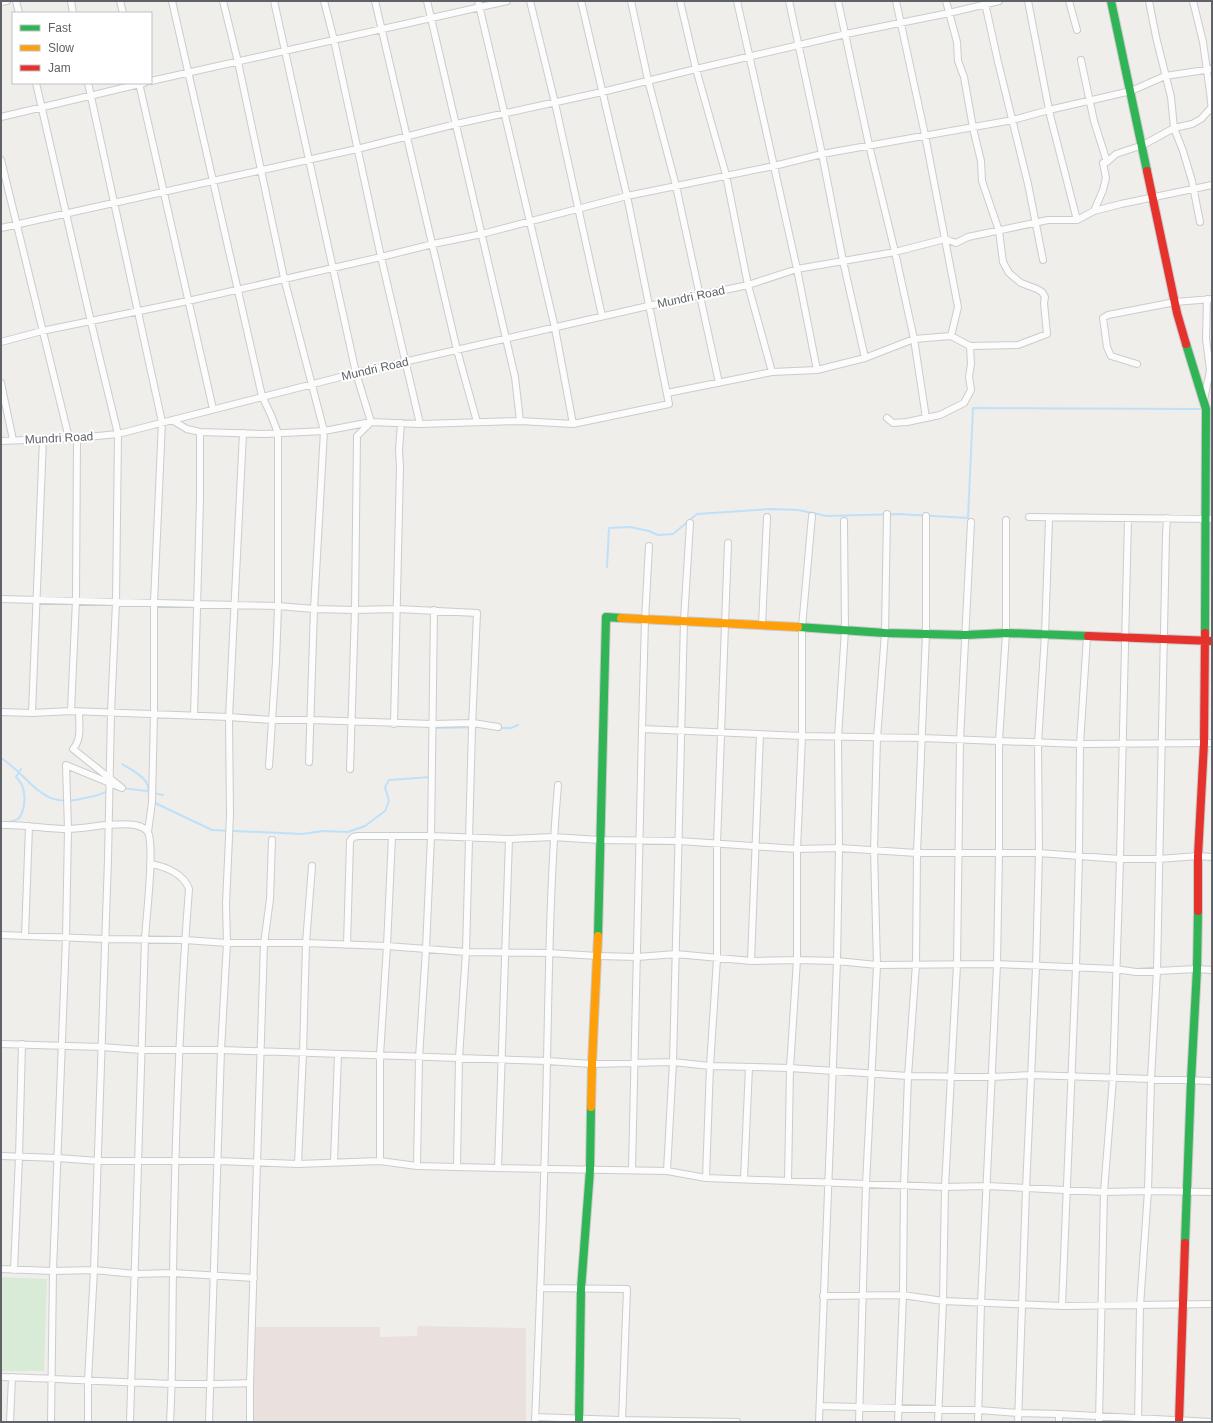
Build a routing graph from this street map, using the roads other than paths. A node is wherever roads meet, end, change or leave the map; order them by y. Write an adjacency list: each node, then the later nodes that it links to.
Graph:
1 (7, 1): 27 (street)
2 (16, 1): 30 (street)
3 (71, 1): 31 (street)
4 (120, 1): 32 (street)
5 (172, 1): 47 (street)
6 (223, 1): 44 (street)
7 (274, 1): 41 (street)
8 (324, 1): 39 (street)
9 (375, 1): 36 (street)
10 (427, 1): 34 (street)
11 (507, 1): 29 (street)
12 (530, 1): 59 (street)
13 (581, 1): 55 (street)
14 (631, 1): 49 (street)
15 (680, 1): 45 (street)
16 (737, 1): 42 (street)
17 (789, 1): 40 (street)
18 (838, 1): 38 (street)
19 (896, 1): 35 (street)
20 (946, 1): 33 (street)
21 (999, 1): 28 (street)
22 (1028, 1): 61 (street)
23 (1069, 1): 37 (street)
24 (1111, 1): 56 (street)
25 (1150, 1): 48 (street)
26 (1193, 1): 46 (street)
27 (1, 2)
28 (985, 3): 33 (street); 65 (street)
29 (479, 4): 34 (street); 63 (street)
30 (19, 12)
31 (73, 12)
32 (123, 12)
33 (949, 13): 35 (street); 67 (street)
34 (430, 19): 36 (street); 66 (street)
35 (901, 23): 38 (street); 69 (street)
36 (382, 29): 39 (street); 70 (street)
37 (1076, 30)
38 (846, 34): 40 (street); 72 (street)
39 (334, 40): 41 (street); 73 (street)
40 (798, 46): 42 (street); 74 (street)
41 (286, 52): 44 (street); 75 (street)
42 (749, 56): 45 (street); 78 (street)
43 (1082, 60): 58 (street)
44 (238, 62): 47 (street); 79 (street)
45 (696, 69): 49 (street); 80 (street)
46 (1210, 69): 48 (street); 62 (street)
47 (187, 72): 50 (street); 81 (street)
48 (1165, 76): 56 (street); 68 (street)
49 (648, 80): 55 (street); 83 (street)
50 (152, 81)
51 (36, 84): 60 (street)
52 (88, 84): 57 (street)
53 (137, 84): 57 (street)
54 (141, 84): 85 (street)
55 (602, 92): 59 (street); 86 (street)
56 (1131, 92): 58 (street); 71 (street)
57 (91, 95): 60 (street); 88 (street)
58 (1090, 100): 61 (street); 77 (street)
59 (555, 103): 63 (street); 89 (street)
60 (42, 108): 64 (street); 91 (street)
61 (1049, 110): 65 (street); 92 (street)
62 (1212, 110): 68 (street)
63 (505, 113): 66 (street); 93 (street)
64 (1, 117)
65 (1013, 120): 67 (street); 95 (street)
66 (456, 124): 70 (street); 99 (street)
67 (973, 128): 69 (street); 98 (street)
68 (1174, 128): 71 (street); 84 (street)
69 (925, 135): 72 (street); 100 (street)
70 (407, 136): 73 (street); 101 (street)
71 (1143, 144): 77 (street); 87 (street)
72 (869, 145): 74 (street); 102 (street)
73 (357, 149): 75 (street); 103 (street)
74 (822, 154): 78 (street); 105 (street)
75 (309, 159): 79 (street); 106 (street)
76 (1, 160): 96 (street)
77 (1107, 162): 90 (street)
78 (774, 166): 80 (street); 107 (street)
79 (260, 170): 81 (street); 108 (street)
80 (726, 175): 83 (street); 109 (street)
81 (213, 181): 85 (street); 110 (street)
82 (1212, 185): 84 (street)
83 (676, 186): 86 (street); 111 (street)
84 (1193, 189): 87 (street); 94 (street)
85 (164, 192): 88 (street); 113 (street)
86 (627, 196): 89 (street); 115 (street)
87 (1153, 197): 90 (street); 114 (street)
88 (115, 203): 91 (street); 116 (street)
89 (578, 208): 93 (street); 117 (street)
90 (1094, 211): 92 (street)
91 (66, 214): 96 (street); 118 (street)
92 (1077, 220): 95 (street, Mundri Road)
93 (530, 221): 99 (street); 119 (street)
94 (1200, 222)
95 (1035, 224): 98 (street, Mundri Road); 104 (street)
96 (17, 226): 97 (street); 120 (street)
97 (1, 228)
98 (999, 230): 100 (street, Mundri Road); 125 (street)
99 (482, 234): 101 (street); 122 (street)
100 (945, 239): 102 (street, Mundri Road); 121 (street)
101 (433, 244): 103 (street); 126 (street)
102 (895, 252): 105 (street, Mundri Road); 123 (street)
103 (381, 257): 106 (street); 128 (street)
104 (1043, 260)
105 (843, 261): 107 (street, Mundri Road); 127 (street)
106 (332, 268): 108 (street); 132 (street)
107 (797, 269): 109 (street, Mundri Road); 130 (street)
108 (284, 278): 110 (street); 135 (street)
109 (748, 285): 111 (street, Mundri Road); 131 (street)
110 (237, 289): 113 (street); 137 (street)
111 (700, 295): 115 (street, Mundri Road); 133 (street)
112 (1209, 299): 114 (street); 138 (street)
113 (188, 301): 116 (street); 139 (street)
114 (1175, 302): 129 (street); 138 (street)
115 (648, 306): 117 (street, Mundri Road); 136 (street)
116 (139, 311): 118 (street); 144 (street)
117 (602, 316): 119 (street, Mundri Road)
118 (91, 322): 120 (street); 154 (street)
119 (555, 328): 122 (street, Mundri Road); 149 (street)
120 (42, 331): 124 (street); 155 (street)
121 (950, 336): 123 (street); 125 (street)
122 (505, 338): 126 (street, Mundri Road); 143 (street)
123 (914, 340): 127 (street); 141 (street)
124 (1, 342)
125 (970, 346): 141 (street)
126 (457, 350): 128 (street, Mundri Road); 146 (street)
127 (865, 358): 130 (street)
128 (406, 362): 132 (street, Mundri Road); 148 (street)
129 (1137, 364)
130 (817, 370): 131 (street)
131 (772, 372): 133 (street)
132 (356, 373): 135 (street, Mundri Road); 145 (street)
133 (719, 383): 136 (street)
134 (1, 384): 158 (street)
135 (311, 384): 137 (street, Mundri Road); 151 (street)
136 (667, 392): 149 (street)
137 (262, 396): 139 (street, Mundri Road); 153 (street)
138 (1208, 406): 167 (street)
139 (213, 409): 142 (street, Mundri Road)
140 (887, 418): 141 (street)
141 (926, 418)
142 (172, 420): 144 (street, Mundri Road); 150 (street)
143 (520, 421): 146 (street); 149 (street)
144 (162, 422): 154 (street, Mundri Road); 179 (street)
145 (371, 422): 147 (street); 151 (street); 185 (street)
146 (477, 422): 148 (street)
147 (401, 423): 148 (street); 184 (street)
148 (420, 424)
149 (573, 424)
150 (200, 432): 152 (street); 180 (street)
151 (324, 432): 153 (street); 183 (street)
152 (243, 433): 153 (street); 181 (street)
153 (278, 433): 182 (street)
154 (118, 434): 156 (street, Mundri Road); 178 (street)
155 (68, 438): 156 (street, Mundri Road); 157 (street, Mundri Road)
156 (77, 438): 176 (street)
157 (43, 439): 158 (street, Mundri Road); 177 (street)
158 (13, 440): 159 (street, Mundri Road)
159 (1, 441)
160 (887, 514): 193 (street)
161 (767, 516): 190 (street)
162 (812, 516): 191 (street)
163 (926, 516): 195 (street)
164 (1028, 517): 165 (street)
165 (1128, 518): 166 (street); 199 (street)
166 (1167, 518): 167 (street); 200 (street)
167 (1208, 519): 201 (street)
168 (1006, 520): 194 (street)
169 (1049, 520): 197 (street)
170 (844, 522): 192 (street)
171 (971, 522): 196 (street)
172 (690, 523): 188 (street)
173 (728, 543): 189 (street)
174 (649, 546): 187 (street)
175 (1, 599): 177 (street)
176 (76, 600): 177 (street); 178 (street); 202 (street)
177 (36, 601): 205 (street)
178 (116, 602): 179 (street); 206 (street)
179 (154, 602): 180 (street); 207 (street)
180 (196, 604): 181 (street); 208 (street)
181 (234, 605): 182 (street); 209 (street)
182 (278, 606): 183 (street); 210 (street)
183 (314, 609): 185 (street); 211 (street)
184 (396, 609): 185 (street); 186 (street); 214 (street)
185 (355, 610): 212 (street)
186 (434, 610): 213 (street); 215 (street)
187 (645, 620): 188 (street); 217 (street); 247 (street)
188 (684, 620): 189 (street); 218 (street)
189 (726, 624): 190 (street); 219 (street)
190 (762, 625): 191 (street)
191 (802, 627): 192 (street); 221 (street)
192 (844, 630): 193 (street); 222 (street)
193 (885, 633): 195 (street); 223 (street)
194 (1006, 633): 196 (street); 197 (street); 226 (street)
195 (926, 634): 196 (street); 224 (street)
196 (965, 634): 225 (street)
197 (1045, 635): 198 (street); 227 (street)
198 (1087, 637): 199 (street); 231 (street)
199 (1126, 637): 200 (street); 228 (street)
200 (1164, 639): 201 (street); 229 (street)
201 (1208, 641): 230 (street)
202 (72, 711): 204 (street); 205 (street)
203 (1, 712): 205 (street)
204 (79, 712): 206 (street); 239 (street)
205 (32, 713)
206 (111, 713): 207 (street); 237 (street)
207 (154, 714): 208 (street); 240 (street)
208 (194, 716): 209 (street)
209 (229, 717): 210 (street); 272 (street)
210 (272, 720): 211 (street); 233 (street)
211 (311, 720): 212 (street); 232 (street)
212 (352, 722): 214 (street); 234 (street)
213 (472, 723): 215 (street); 216 (street); 244 (street)
214 (394, 724): 215 (street)
215 (432, 724): 242 (street)
216 (498, 727)
217 (642, 729): 218 (street); 248 (street)
218 (682, 730): 219 (street); 249 (street)
219 (721, 732): 220 (street); 250 (street)
220 (760, 734): 221 (street); 251 (street)
221 (802, 736): 222 (street); 252 (street)
222 (838, 736): 223 (street); 253 (street)
223 (877, 738): 224 (street); 254 (street)
224 (922, 738): 225 (street); 256 (street)
225 (960, 740): 226 (street); 255 (street)
226 (999, 741): 227 (street); 258 (street)
227 (1038, 743): 231 (street); 257 (street)
228 (1122, 743): 229 (street); 231 (street); 262 (street)
229 (1162, 743): 230 (street); 263 (street)
230 (1208, 743): 260 (street)
231 (1080, 744): 259 (street)
232 (310, 762)
233 (269, 766)
234 (350, 769)
235 (558, 785): 243 (street)
236 (1, 825): 238 (street)
237 (109, 825): 239 (street); 240 (street); 269 (street)
238 (29, 826): 239 (street); 267 (street)
239 (68, 828): 268 (street)
240 (148, 832): 264 (street)
241 (392, 836): 242 (street); 275 (street); 276 (street)
242 (431, 836): 244 (street); 277 (street)
243 (553, 837): 245 (street); 247 (street); 280 (street)
244 (470, 838): 245 (street); 278 (street)
245 (509, 839): 279 (street)
246 (272, 840): 274 (street)
247 (600, 840): 248 (street); 282 (street)
248 (639, 840): 249 (street); 283 (street)
249 (679, 841): 250 (street); 281 (street)
250 (717, 844): 251 (street); 284 (street)
251 (756, 846): 252 (street); 286 (street)
252 (797, 848): 253 (street); 285 (street)
253 (839, 848): 254 (street); 287 (street)
254 (874, 850): 256 (street); 290 (street)
255 (959, 852): 256 (street); 258 (street); 291 (street)
256 (917, 853): 288 (street)
257 (1039, 853): 258 (street); 259 (street); 292 (street)
258 (999, 854): 289 (street)
259 (1079, 855): 262 (street); 293 (street)
260 (1198, 856): 261 (street); 263 (street); 295 (street)
261 (1212, 857)
262 (1120, 859): 263 (street); 294 (street)
263 (1159, 859): 297 (street)
264 (150, 864): 270 (street); 271 (street)
265 (312, 866): 273 (street)
266 (1, 935): 267 (street)
267 (25, 936): 268 (street)
268 (66, 938): 269 (street); 300 (street)
269 (105, 939): 270 (street); 301 (street)
270 (145, 939): 271 (street); 303 (street)
271 (185, 940): 272 (street); 302 (street)
272 (227, 943): 274 (street); 304 (street)
273 (306, 943): 274 (street); 275 (street); 306 (street)
274 (264, 944): 305 (street)
275 (347, 945): 276 (street)
276 (387, 946): 277 (street); 308 (street)
277 (426, 949): 278 (street); 309 (street)
278 (466, 952): 279 (street); 310 (street)
279 (505, 953): 280 (street); 311 (street)
280 (549, 953): 282 (street); 312 (street)
281 (676, 954): 283 (street); 284 (street); 313 (street)
282 (598, 956): 283 (street); 315 (street)
283 (637, 957): 314 (street)
284 (717, 958): 286 (street); 316 (street)
285 (797, 960): 286 (street); 287 (street); 318 (street)
286 (751, 961)
287 (837, 961): 290 (street); 319 (street)
288 (916, 964): 290 (street); 291 (street); 322 (street)
289 (997, 964): 291 (street); 292 (street); 324 (street)
290 (877, 965): 320 (street)
291 (957, 965): 323 (street)
292 (1036, 967): 293 (street); 321 (street)
293 (1076, 968): 294 (street); 325 (street)
294 (1115, 969): 297 (street); 326 (street)
295 (1197, 969): 296 (street); 297 (street); 328 (street)
296 (1212, 970)
297 (1157, 971): 327 (street)
298 (1, 1044): 299 (street)
299 (22, 1044): 300 (street); 331 (street)
300 (61, 1046): 301 (street); 332 (street)
301 (102, 1047): 303 (street); 333 (street)
302 (179, 1049): 303 (street); 304 (street); 335 (street)
303 (141, 1050): 334 (street)
304 (221, 1050): 305 (street); 336 (street)
305 (262, 1052): 306 (street); 339 (street)
306 (303, 1053): 307 (street); 340 (street)
307 (338, 1054): 308 (street); 338 (street)
308 (380, 1055): 309 (street); 337 (street)
309 (419, 1058): 310 (street); 341 (street)
310 (459, 1058): 311 (street); 342 (street)
311 (501, 1060): 312 (street); 343 (street)
312 (547, 1061): 315 (street); 344 (street)
313 (673, 1062): 314 (street); 316 (street); 347 (street)
314 (634, 1063): 315 (street); 346 (street)
315 (592, 1064): 345 (street)
316 (710, 1066): 317 (street); 348 (street)
317 (749, 1067): 318 (street); 349 (street)
318 (790, 1068): 319 (street); 350 (street)
319 (832, 1071): 320 (street); 351 (street)
320 (871, 1073): 322 (street); 352 (street)
321 (1031, 1075): 324 (street); 325 (street); 356 (street)
322 (908, 1076): 323 (street); 353 (street)
323 (951, 1076): 324 (street); 355 (street)
324 (991, 1077): 354 (street)
325 (1071, 1077): 326 (street); 358 (street)
326 (1113, 1078): 327 (street); 360 (street)
327 (1151, 1079): 328 (street); 357 (street)
328 (1191, 1081): 329 (street); 359 (street)
329 (1212, 1081)
330 (1, 1156): 331 (street)
331 (19, 1156): 332 (street); 363 (street)
332 (58, 1158): 333 (street); 365 (street)
333 (98, 1161): 334 (street); 364 (street)
334 (138, 1161): 335 (street); 367 (street)
335 (176, 1161): 336 (street); 366 (street)
336 (218, 1161): 339 (street); 368 (street)
337 (380, 1161): 338 (street); 341 (street)
338 (334, 1162): 340 (street)
339 (258, 1163): 340 (street); 369 (street)
340 (298, 1164)
341 (417, 1166): 342 (street)
342 (457, 1166): 343 (street)
343 (498, 1168): 344 (street)
344 (544, 1169): 345 (street); 370 (street)
345 (590, 1170): 346 (street); 371 (street)
346 (632, 1170): 347 (street)
347 (667, 1171): 348 (street)
348 (706, 1178): 349 (street)
349 (744, 1180): 350 (street)
350 (788, 1181): 351 (street)
351 (828, 1183): 352 (street); 374 (street)
352 (866, 1184): 353 (street); 372 (street)
353 (904, 1186): 355 (street); 373 (street)
354 (987, 1186): 355 (street); 356 (street); 376 (street)
355 (945, 1187): 375 (street)
356 (1026, 1189): 358 (street); 377 (street)
357 (1148, 1190): 359 (street); 360 (street); 382 (street)
358 (1066, 1191): 360 (street); 380 (street)
359 (1187, 1191): 361 (street); 378 (street)
360 (1104, 1192): 381 (street)
361 (1212, 1192)
362 (1, 1269): 363 (street)
363 (14, 1270): 365 (street)
364 (94, 1270): 365 (street); 367 (street); 386 (street)
365 (52, 1271): 385 (street)
366 (173, 1273): 367 (street); 368 (street); 388 (street)
367 (135, 1274): 387 (street)
368 (213, 1275): 369 (street); 390 (street)
369 (254, 1278): 389 (street)
370 (540, 1288): 371 (street); 399 (street)
371 (581, 1289): 400 (street); 402 (street)
372 (864, 1295): 373 (street); 374 (street); 392 (street)
373 (903, 1295): 375 (street); 393 (street)
374 (823, 1296): 391 (street)
375 (943, 1301): 376 (street); 394 (street)
376 (981, 1303): 377 (street); 395 (street)
377 (1022, 1304): 380 (street); 396 (street)
378 (1184, 1304): 379 (street); 382 (street); 403 (street)
379 (1212, 1304)
380 (1062, 1306): 381 (street)
381 (1102, 1306): 382 (street); 398 (street)
382 (1140, 1306): 401 (street)
383 (1, 1377): 384 (street)
384 (12, 1377): 385 (street); 404 (street)
385 (52, 1379): 386 (street); 405 (street)
386 (88, 1380): 387 (street); 406 (street)
387 (131, 1383): 388 (street); 407 (street)
388 (172, 1383): 390 (street); 408 (street)
389 (250, 1383): 390 (street); 410 (street)
390 (209, 1385): 409 (street)
391 (820, 1406): 392 (street); 414 (street)
392 (860, 1407): 393 (street); 415 (street)
393 (898, 1409): 394 (street); 416 (street)
394 (938, 1410): 395 (street); 417 (street)
395 (979, 1410): 396 (street); 418 (street)
396 (1018, 1413): 397 (street); 419 (street)
397 (1059, 1414): 398 (street); 420 (street)
398 (1100, 1419): 401 (street)
399 (535, 1420): 400 (street)
400 (579, 1420): 402 (street)
401 (1138, 1420): 403 (street)
402 (620, 1421): 411 (street)
403 (1179, 1421): 421 (street)
404 (10, 1422)
405 (51, 1422)
406 (88, 1422)
407 (130, 1422)
408 (170, 1422)
409 (209, 1422)
410 (250, 1422)
411 (657, 1422): 412 (street)
412 (697, 1422): 413 (street)
413 (737, 1422)
414 (819, 1422)
415 (859, 1422)
416 (898, 1422)
417 (938, 1422)
418 (978, 1422)
419 (1018, 1422)
420 (1059, 1422)
421 (1212, 1422)

